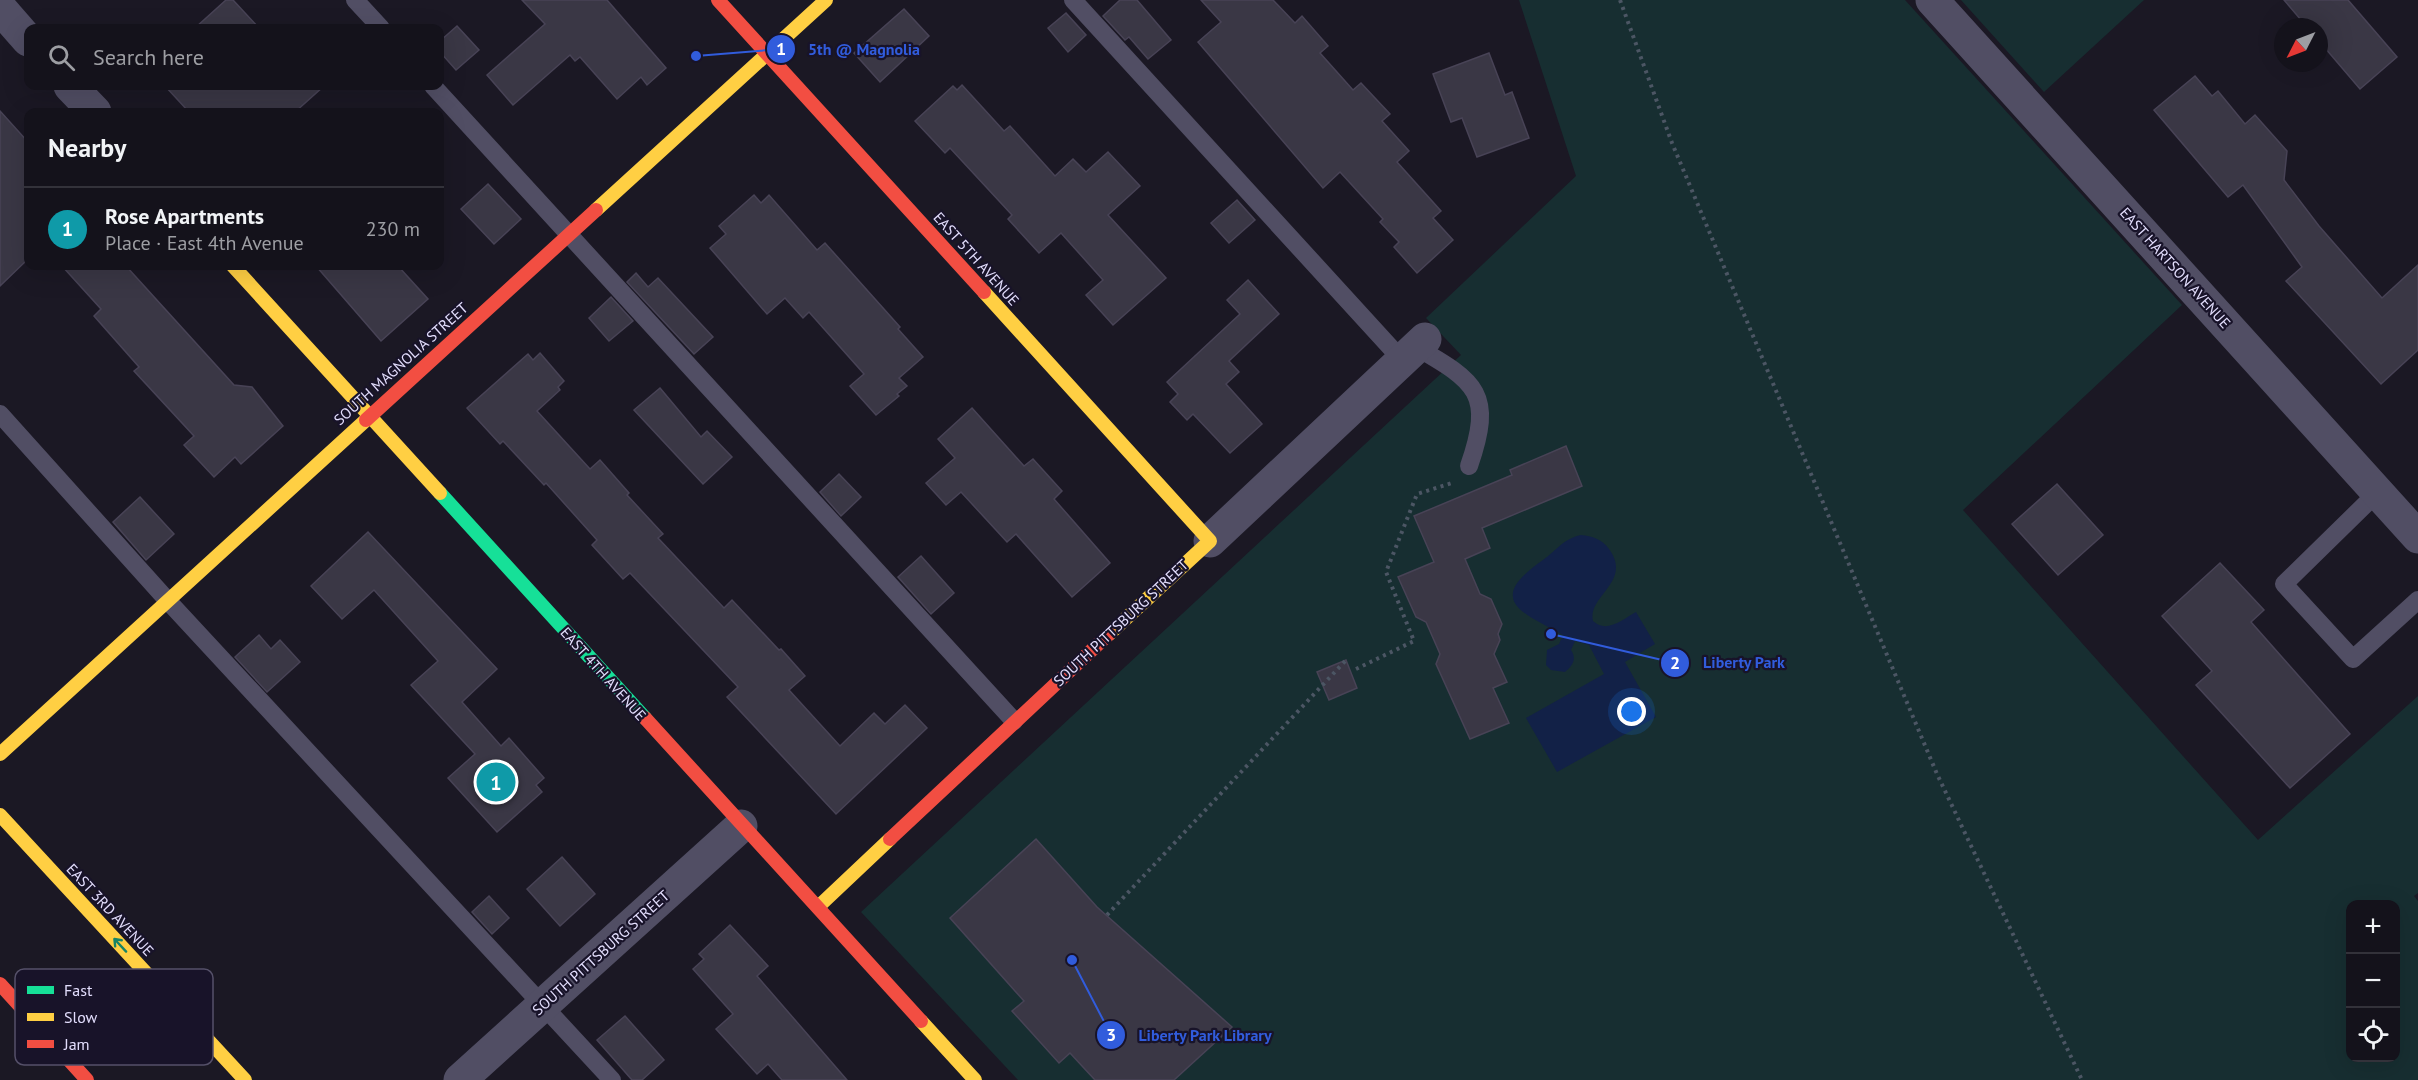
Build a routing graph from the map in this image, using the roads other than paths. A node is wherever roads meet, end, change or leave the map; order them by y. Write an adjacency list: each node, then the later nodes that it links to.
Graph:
1 (355, 0): 7 (lane)
2 (718, 0): 9 (main road, EAST 5TH AVENUE)
3 (826, 0): 9 (main road, SOUTH MAGNOLIA STREET)
4 (1073, 0): 15 (lane)
5 (1932, 0): 19 (street, EAST HARTSON AVENUE)
6 (5, 9): 8 (street)
7 (377, 24)
8 (24, 35)
9 (767, 53): 13 (main road, SOUTH MAGNOLIA STREET); 21 (main road, EAST 5TH AVENUE)
10 (74, 90): 12 (street)
11 (437, 90): 13 (lane)
12 (90, 108)
13 (568, 234): 17 (main road, SOUTH MAGNOLIA STREET); 24 (lane)
14 (237, 270): 17 (main road, EAST 4TH AVENUE)
15 (1414, 349): 18 (lane); 21 (street, SOUTH PITTSBURG STREET)
16 (0, 414): 23 (lane)
17 (369, 415): 23 (main road, SOUTH MAGNOLIA STREET); 27 (main road, EAST 4TH AVENUE)
18 (1469, 466)
19 (2378, 492): 20 (street, EAST HARTSON AVENUE); 22 (lane)
20 (2418, 537)
21 (1209, 541): 24 (main road, SOUTH PITTSBURG STREET)
22 (2418, 600)
23 (168, 601): 25 (main road, SOUTH MAGNOLIA STREET); 32 (lane)
24 (1014, 721): 28 (main road, SOUTH PITTSBURG STREET)
25 (0, 754)
26 (0, 815): 29 (main road, EAST 3RD AVENUE, one-way to 26)
27 (741, 826): 28 (main road, EAST 4TH AVENUE); 32 (street, SOUTH PITTSBURG STREET)
28 (818, 907): 39 (main road, EAST 4TH AVENUE)
29 (142, 969)
30 (0, 984): 31 (main road)
31 (15, 1001)
32 (543, 1005): 37 (street, SOUTH PITTSBURG STREET); 38 (lane)
33 (213, 1045): 36 (main road, EAST 3RD AVENUE, one-way to 33)
34 (73, 1065): 35 (main road)
35 (87, 1080)
36 (245, 1080)
37 (460, 1080)
38 (612, 1080)
39 (975, 1080)

